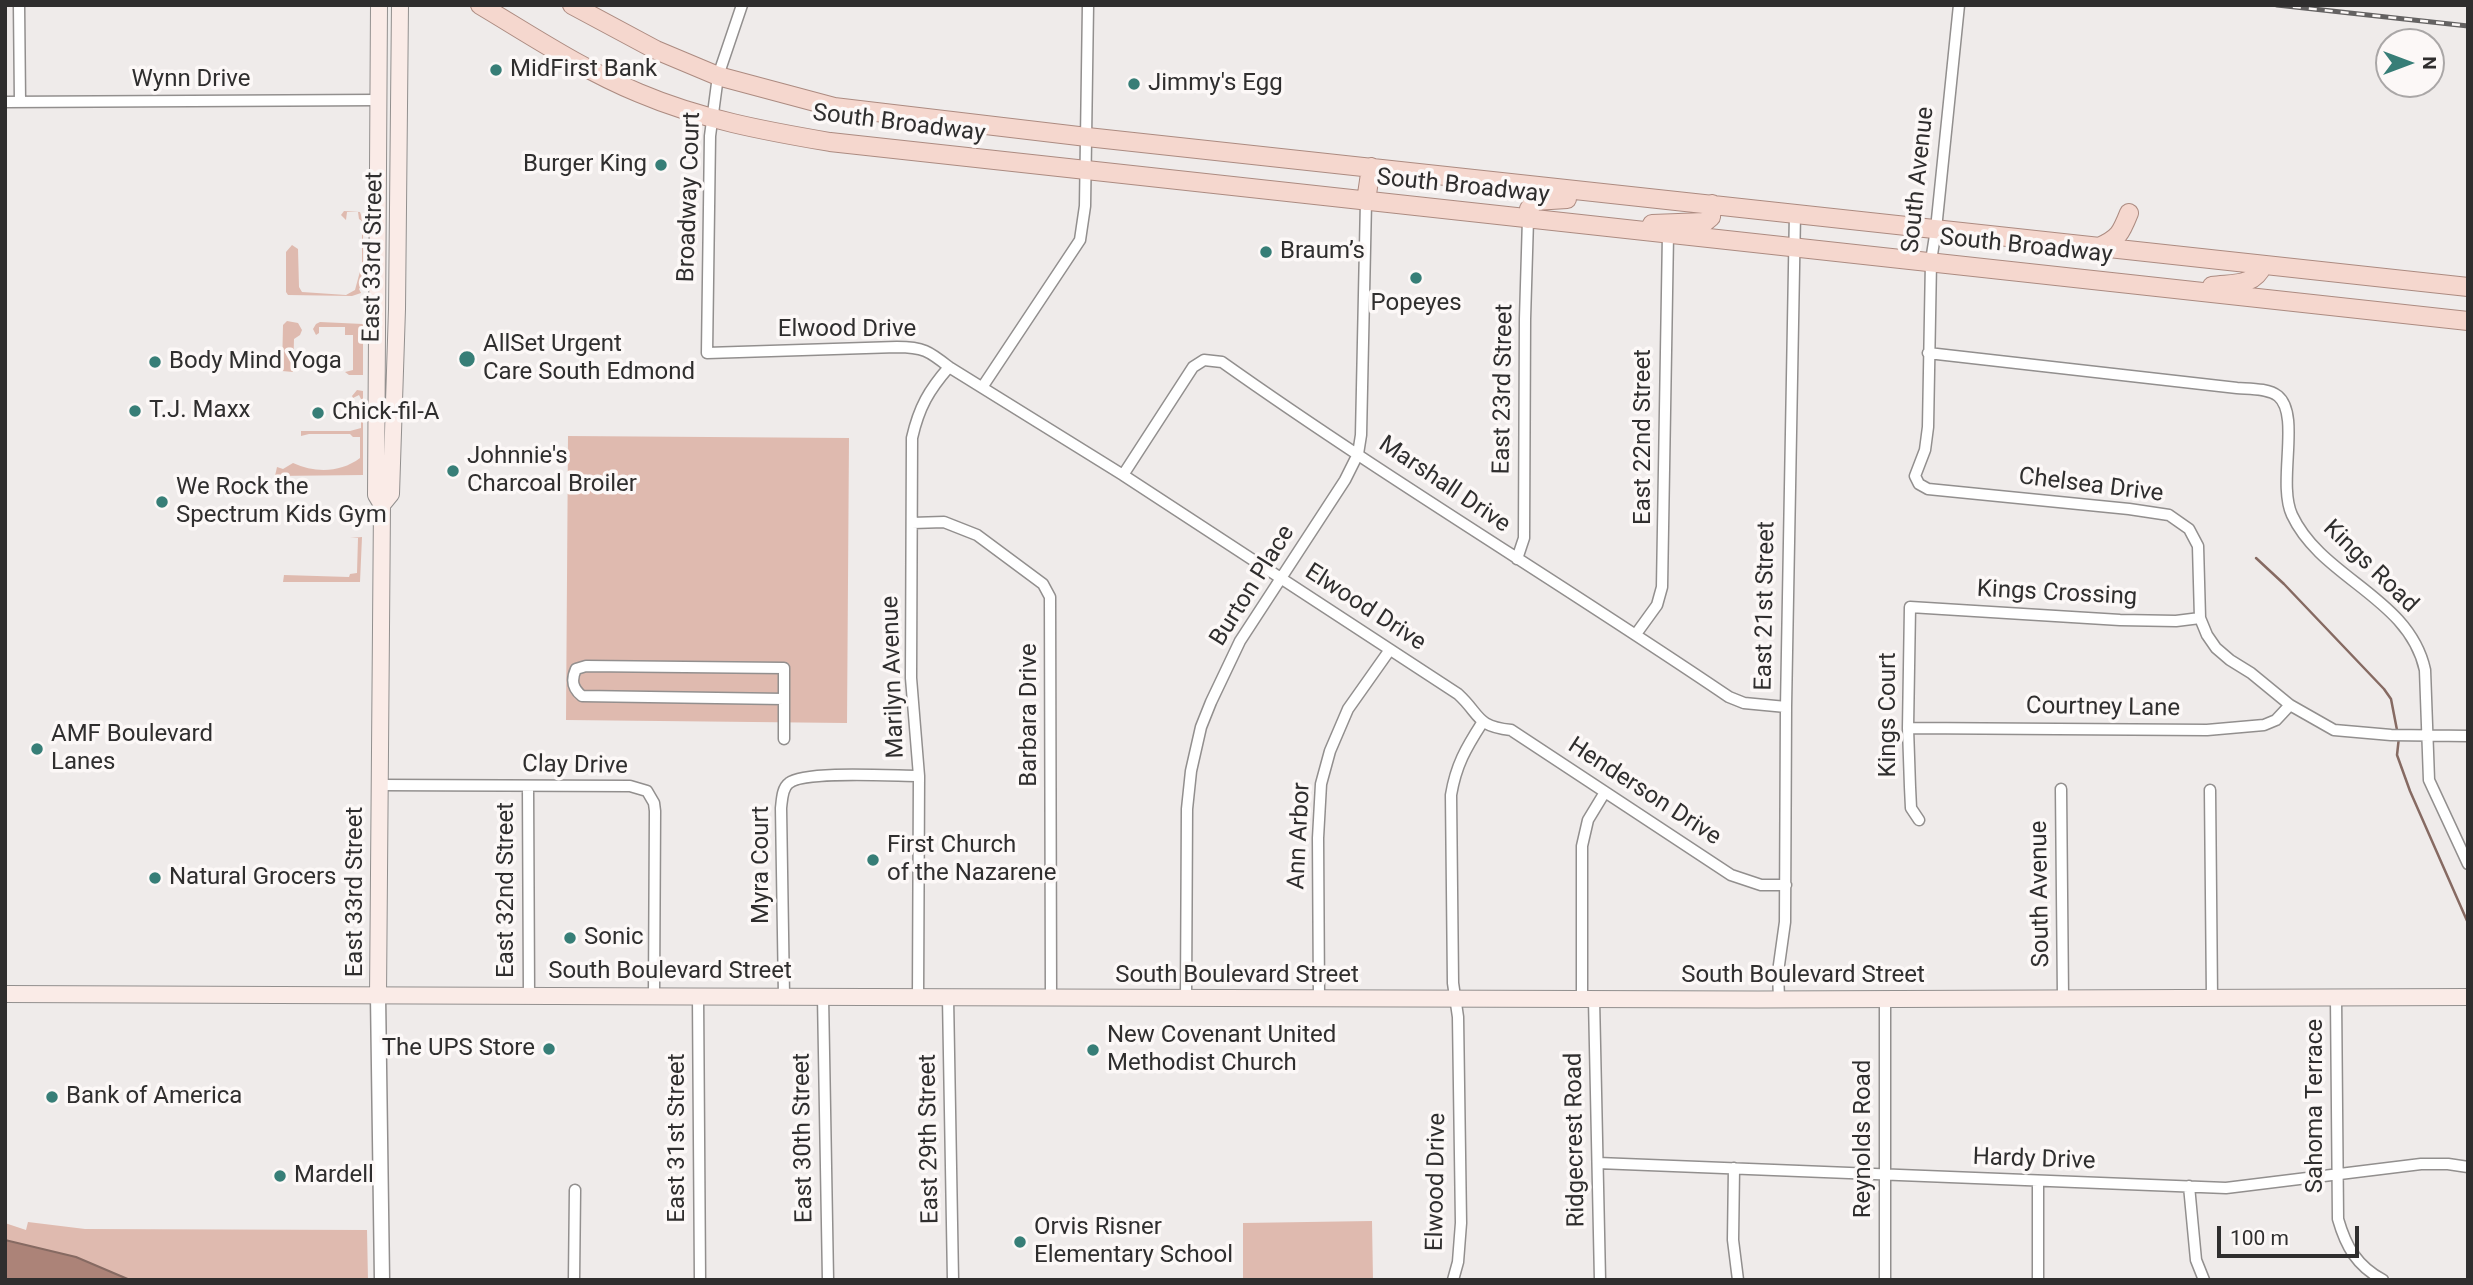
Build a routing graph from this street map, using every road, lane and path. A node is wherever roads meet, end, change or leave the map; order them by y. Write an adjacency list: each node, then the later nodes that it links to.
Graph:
1 (19, 5): 12 (street)
2 (379, 5): 10 (main road, East 33rd Street)
3 (400, 5): 40 (main road, East 33rd Street)
4 (480, 5): 13 (main road, South Broadway)
5 (572, 5): 9 (main road, South Broadway)
6 (742, 5): 9 (street, Broadway Court)
7 (1088, 5): 14 (street)
8 (1959, 5): 23 (street, South Avenue)
9 (718, 76): 13 (street, Broadway Court); 14 (main road, South Broadway)
10 (378, 100): 12 (street, Wynn Drive); 40 (main road, East 33rd Street)
11 (5, 102): 12 (street, Wynn Drive)
12 (20, 102)
13 (712, 118): 16 (main road, South Broadway); 33 (street, Broadway Court)
14 (1087, 137): 15 (main road, South Broadway); 16 (street)
15 (1371, 167): 17 (main road, South Broadway); 18 (main road)
16 (1084, 171): 18 (main road, South Broadway); 36 (street)
17 (1608, 194): 19 (main road, South Broadway); 21 (main road)
18 (1366, 201): 21 (main road, South Broadway); 37 (street, Burton Place)
19 (1712, 204): 20 (main road, South Broadway); 22 (main road)
20 (1795, 213): 23 (main road, South Broadway); 25 (street, East 21st Street)
21 (1528, 219): 22 (main road, South Broadway); 42 (street, East 23rd Street)
22 (1615, 228): 24 (main road, South Broadway)
23 (1936, 229): 26 (main road, South Broadway); 28 (street, South Avenue)
24 (1668, 234): 25 (main road, South Broadway); 46 (street, East 22nd Street)
25 (1793, 247): 28 (main road, South Broadway); 50 (street, East 21st Street)
26 (2099, 247): 27 (main road, South Broadway); 27 (main road)
27 (2147, 253): 29 (main road, South Broadway)
28 (1931, 261): 31 (main road, South Broadway); 34 (street, South Avenue)
29 (2263, 265): 30 (main road, South Broadway); 31 (main road)
30 (2468, 287)
31 (2188, 289): 32 (main road, South Broadway)
32 (2468, 321)
33 (707, 353): 35 (street, Elwood Drive)
34 (1928, 354): 39 (street, South Avenue); 54 (street, Kings Road)
35 (950, 367): 36 (street, Elwood Drive); 41 (street, Marilyn Avenue)
36 (983, 386): 38 (street, Elwood Drive)
37 (1358, 454): 38 (street, Marshall Drive); 42 (street, Marshall Drive); 43 (street, Burton Place)
38 (1123, 475): 43 (street, Elwood Drive)
39 (1919, 484): 45 (street, Chelsea Drive)
40 (382, 505): 57 (main road, East 33rd Street)
41 (912, 523): 56 (street, Marilyn Avenue); 76 (street, Barbara Drive)
42 (1517, 559): 46 (street, Marshall Drive)
43 (1282, 579): 47 (street, Elwood Drive); 77 (street, Burton Place)
44 (1910, 607): 45 (street, Kings Crossing); 52 (street, Kings Court)
45 (2200, 618): 49 (street, Chelsea Drive)
46 (1636, 634): 50 (street, Marshall Drive)
47 (1389, 651): 51 (street, Elwood Drive); 81 (street, Ann Arbor)
48 (784, 699): 48 (street); 55 (street)
49 (2290, 705): 52 (street, Courtney Lane); 54 (street, Chelsea Drive)
50 (1786, 707): 64 (street, East 21st Street)
51 (1482, 723): 61 (street, Henderson Drive); 84 (street, Elwood Drive)
52 (1908, 728): 62 (street, Kings Court)
53 (2468, 736): 54 (street, Chelsea Drive)
54 (2428, 737): 63 (street, Kings Road)
55 (784, 740)
56 (919, 775): 70 (street, Myra Court); 72 (street, Marilyn Avenue)
57 (379, 785): 58 (street, Clay Drive); 66 (main road, East 33rd Street)
58 (528, 786): 67 (street, East 32nd Street); 68 (street, Clay Drive)
59 (2061, 789): 79 (street, South Avenue)
60 (2210, 790): 80 (street)
61 (1605, 792): 64 (street, Henderson Drive); 82 (street, Ridgecrest Road)
62 (1919, 820)
63 (2468, 864)
64 (1786, 885): 83 (street, East 21st Street)
65 (5, 994): 66 (main road, South Boulevard Street)
66 (378, 995): 67 (main road, South Boulevard Street); 93 (street, East 33rd Street)
67 (528, 995): 68 (main road, South Boulevard Street)
68 (654, 995): 69 (main road, South Boulevard Street)
69 (698, 995): 70 (main road, South Boulevard Street); 95 (street, East 31st Street)
70 (784, 996): 71 (main road, South Boulevard Street)
71 (823, 996): 72 (main road, South Boulevard Street); 96 (street, East 30th Street)
72 (918, 997): 73 (main road, South Boulevard Street)
73 (948, 997): 76 (main road, South Boulevard Street); 97 (street, East 29th Street)
74 (2336, 997): 75 (main road, South Boulevard Street); 80 (main road, South Boulevard Street); 89 (street, Sahoma Terrace)
75 (2468, 997)
76 (1051, 998): 77 (main road, South Boulevard Street)
77 (1186, 998): 81 (main road, South Boulevard Street)
78 (1885, 998): 79 (main road, South Boulevard Street); 83 (main road, South Boulevard Street); 88 (street, Reynolds Road)
79 (2063, 998): 80 (main road, South Boulevard Street)
80 (2212, 998)
81 (1319, 999): 84 (main road, South Boulevard Street)
82 (1588, 999): 83 (main road, South Boulevard Street); 84 (main road, South Boulevard Street); 85 (street, Ridgecrest Road)
83 (1779, 999)
84 (1455, 1000): 98 (street, Elwood Drive)
85 (1598, 1163): 87 (street, Hardy Drive); 99 (street, Ridgecrest Road)
86 (2468, 1167): 89 (street, Hardy Drive)
87 (1734, 1168): 88 (street, Hardy Drive); 100 (street)
88 (1884, 1174): 90 (street, Hardy Drive); 101 (street, Reynolds Road)
89 (2337, 1174): 91 (street, Hardy Drive); 104 (street, Sahoma Terrace)
90 (2038, 1181): 91 (street, Hardy Drive); 102 (street)
91 (2189, 1186): 103 (street)
92 (575, 1190): 94 (street)
93 (382, 1280)
94 (574, 1280)
95 (700, 1280)
96 (828, 1280)
97 (953, 1280)
98 (1453, 1280)
99 (1600, 1280)
100 (1738, 1280)
101 (1885, 1280)
102 (2038, 1280)
103 (2204, 1280)
104 (2383, 1280)

